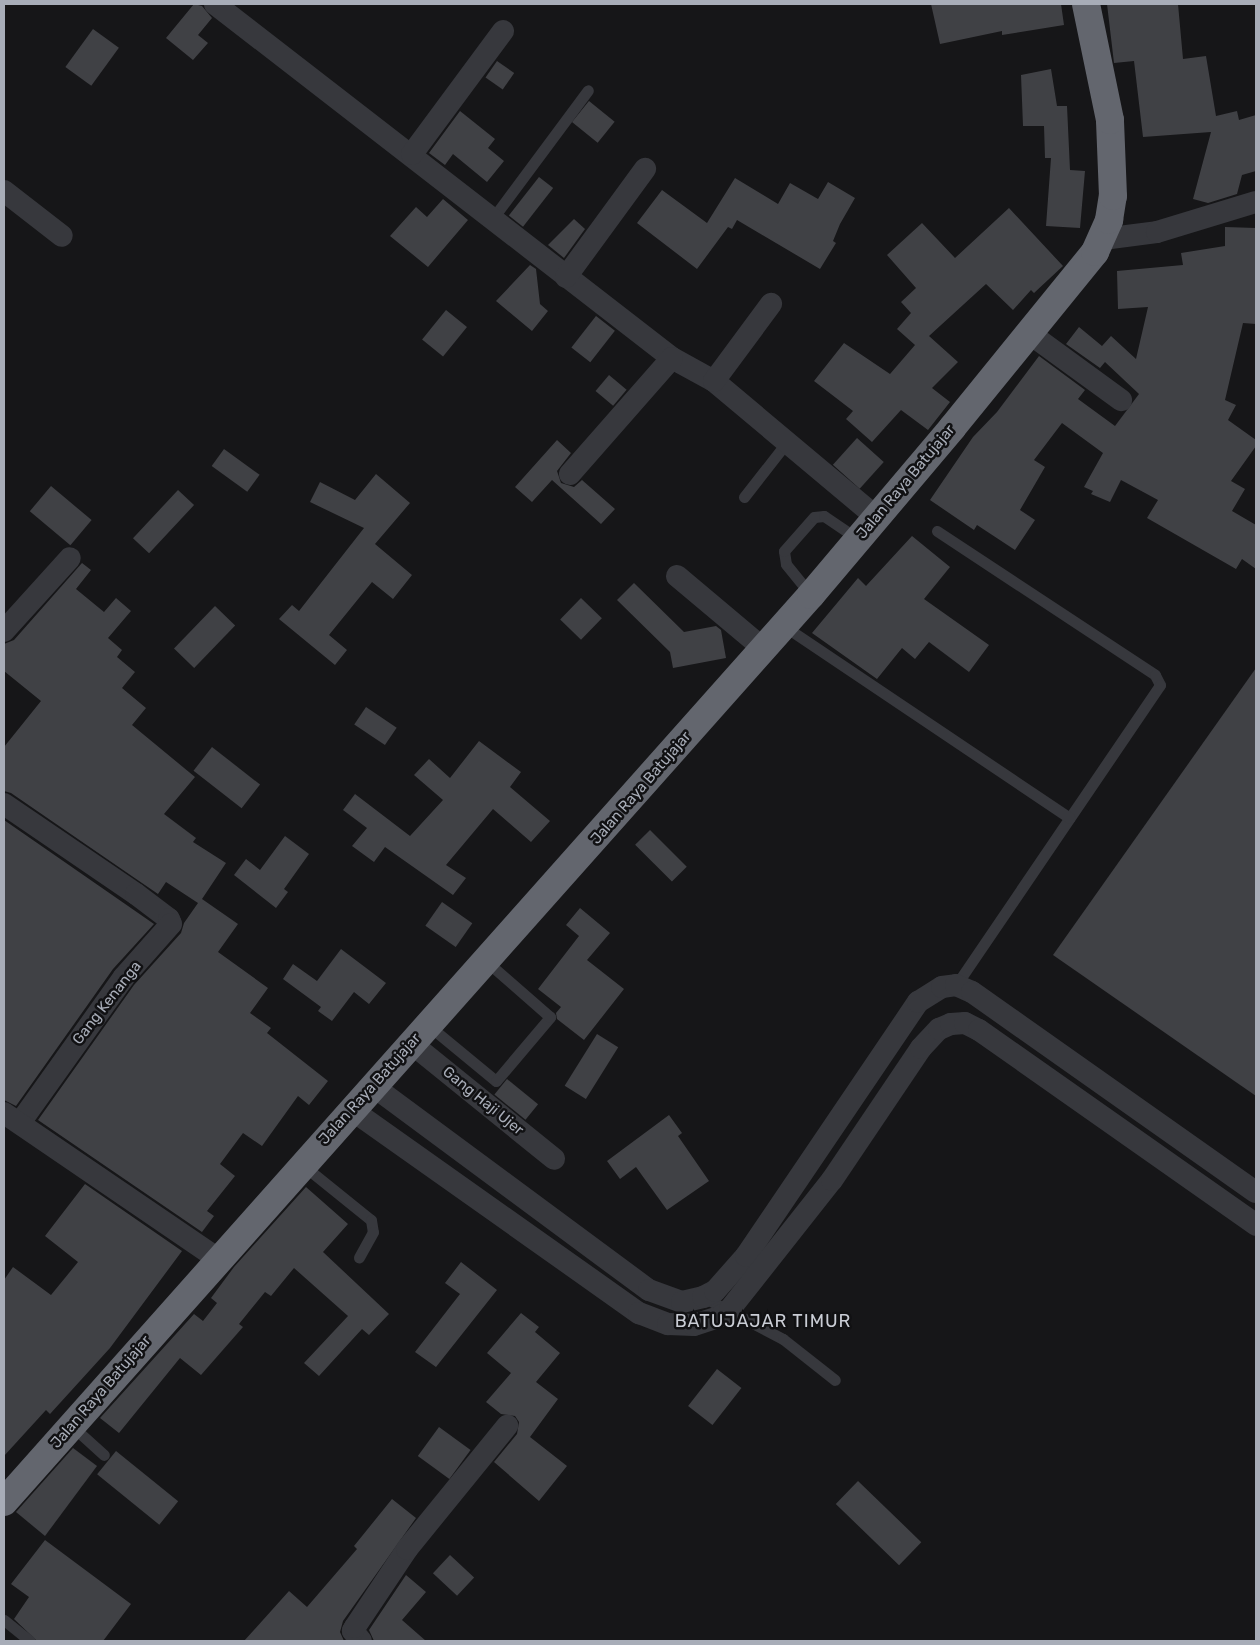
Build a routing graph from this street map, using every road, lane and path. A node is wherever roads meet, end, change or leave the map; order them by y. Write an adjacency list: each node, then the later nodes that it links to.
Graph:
1 (215, 4): 5 (street)
2 (1086, 4): 11 (highway, Jalan Raya Batujajar)
3 (503, 31): 5 (street)
4 (588, 90): 9 (lane)
5 (412, 154): 9 (street)
6 (645, 169): 12 (street)
7 (4, 191): 10 (street)
8 (1256, 202): 11 (street)
9 (493, 218): 12 (street)
10 (62, 236)
11 (1099, 246): 14 (highway, Jalan Raya Batujajar)
12 (566, 277): 15 (street)
13 (771, 304): 16 (street)
14 (1029, 333): 17 (street); 21 (highway, Jalan Raya Batujajar)
15 (672, 358): 16 (street); 19 (street)
16 (714, 381): 18 (street)
17 (1121, 400)
18 (787, 442): 20 (lane); 21 (street)
19 (570, 474)
20 (744, 497)
21 (876, 517): 23 (highway, Jalan Raya Batujajar)
22 (937, 531): 31 (lane)
23 (858, 540): 26 (highway, Jalan Raya Batujajar); 26 (lane)
24 (70, 558): 28 (street)
25 (677, 576): 29 (street)
26 (811, 595): 27 (highway, Jalan Raya Batujajar)
27 (784, 626): 29 (highway, Jalan Raya Batujajar); 31 (lane)
28 (4, 631)
29 (764, 649): 32 (highway, Jalan Raya Batujajar)
30 (4, 804): 37 (street, Gang Kenanga)
31 (1070, 818): 33 (lane)
32 (485, 960): 34 (highway, Jalan Raya Batujajar); 34 (lane)
33 (956, 985): 40 (street); 44 (street)
34 (420, 1034): 35 (highway, Jalan Raya Batujajar); 38 (street, Gang Haji Ujer)
35 (373, 1086): 36 (highway, Jalan Raya Batujajar); 44 (street)
36 (352, 1110): 39 (highway, Jalan Raya Batujajar); 45 (street)
37 (12, 1118): 43 (street)
38 (554, 1159)
39 (302, 1164): 42 (lane); 43 (highway, Jalan Raya Batujajar)
40 (1256, 1192)
41 (1256, 1225): 45 (street)
42 (359, 1257)
43 (218, 1259): 47 (highway, Jalan Raya Batujajar)
44 (704, 1297): 45 (lane)
45 (730, 1309): 46 (lane)
46 (836, 1380)
47 (72, 1426): 49 (lane); 50 (highway, Jalan Raya Batujajar)
48 (507, 1426): 53 (street)
49 (104, 1455)
50 (4, 1502)
51 (4, 1620): 52 (lane)
52 (30, 1641)
53 (361, 1641)

